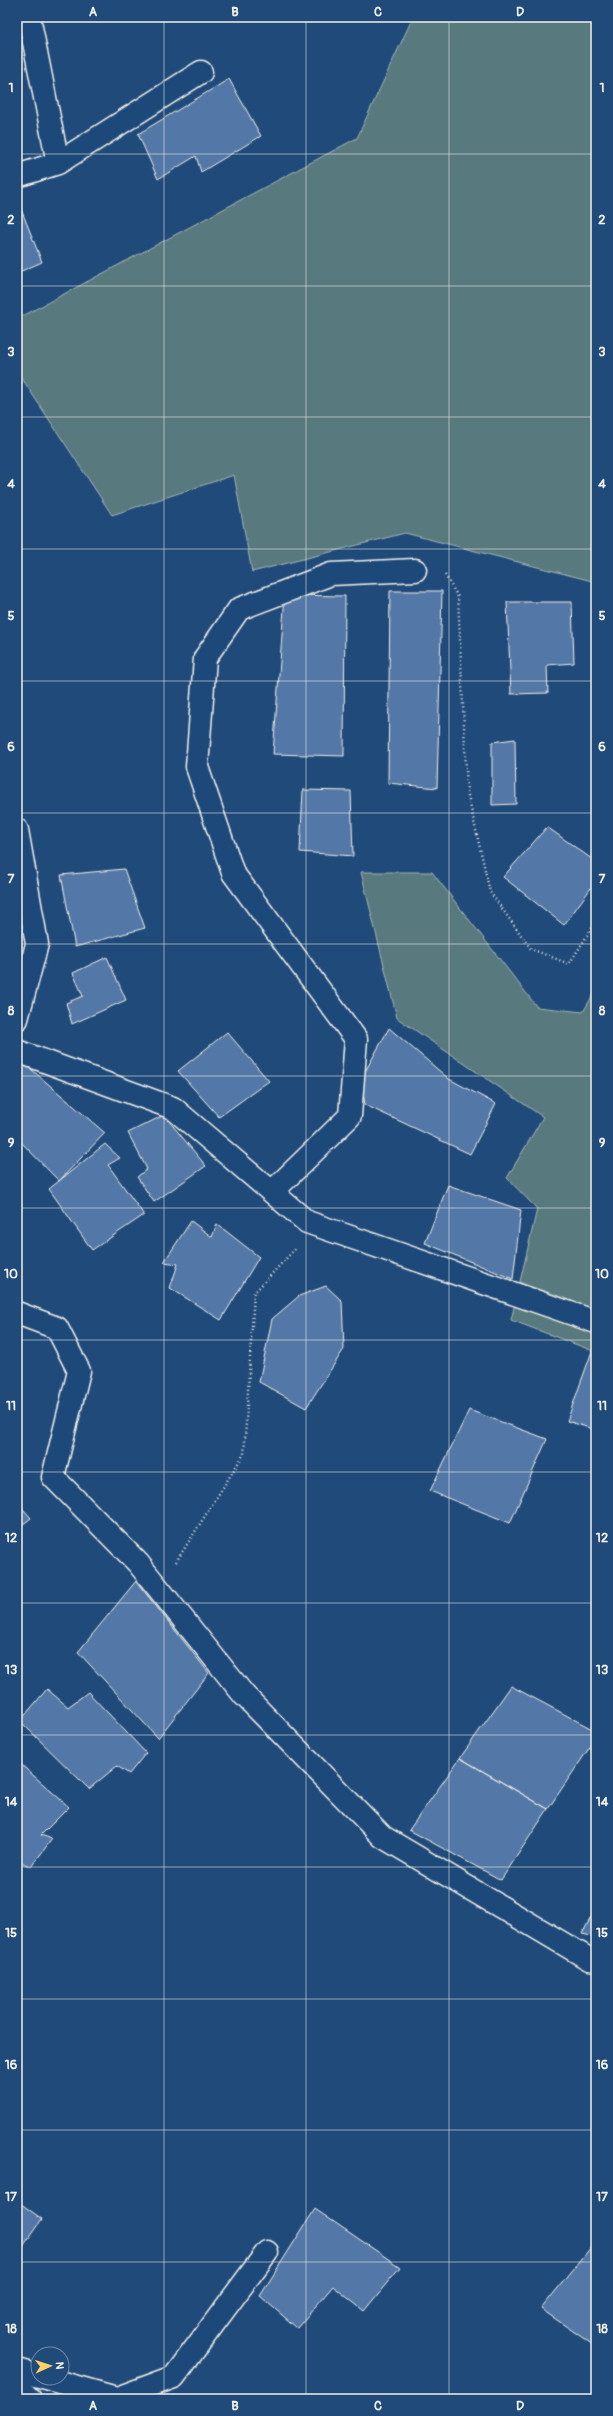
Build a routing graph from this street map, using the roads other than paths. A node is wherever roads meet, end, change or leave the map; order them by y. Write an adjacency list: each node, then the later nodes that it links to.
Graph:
1 (29, 17): 3 (street)
2 (201, 72): 3 (street)
3 (58, 163): 4 (street)
4 (17, 176)
5 (415, 570): 9 (street)
6 (17, 830): 7 (street)
7 (17, 1019)
8 (17, 1051): 9 (street)
9 (272, 1192): 11 (street)
10 (17, 1313): 12 (street)
11 (596, 1322)
12 (596, 1960)
13 (267, 2252): 16 (street)
14 (17, 2370): 15 (street)
15 (30, 2374)
16 (70, 2385)
17 (17, 2387): 18 (street)
18 (30, 2399)

